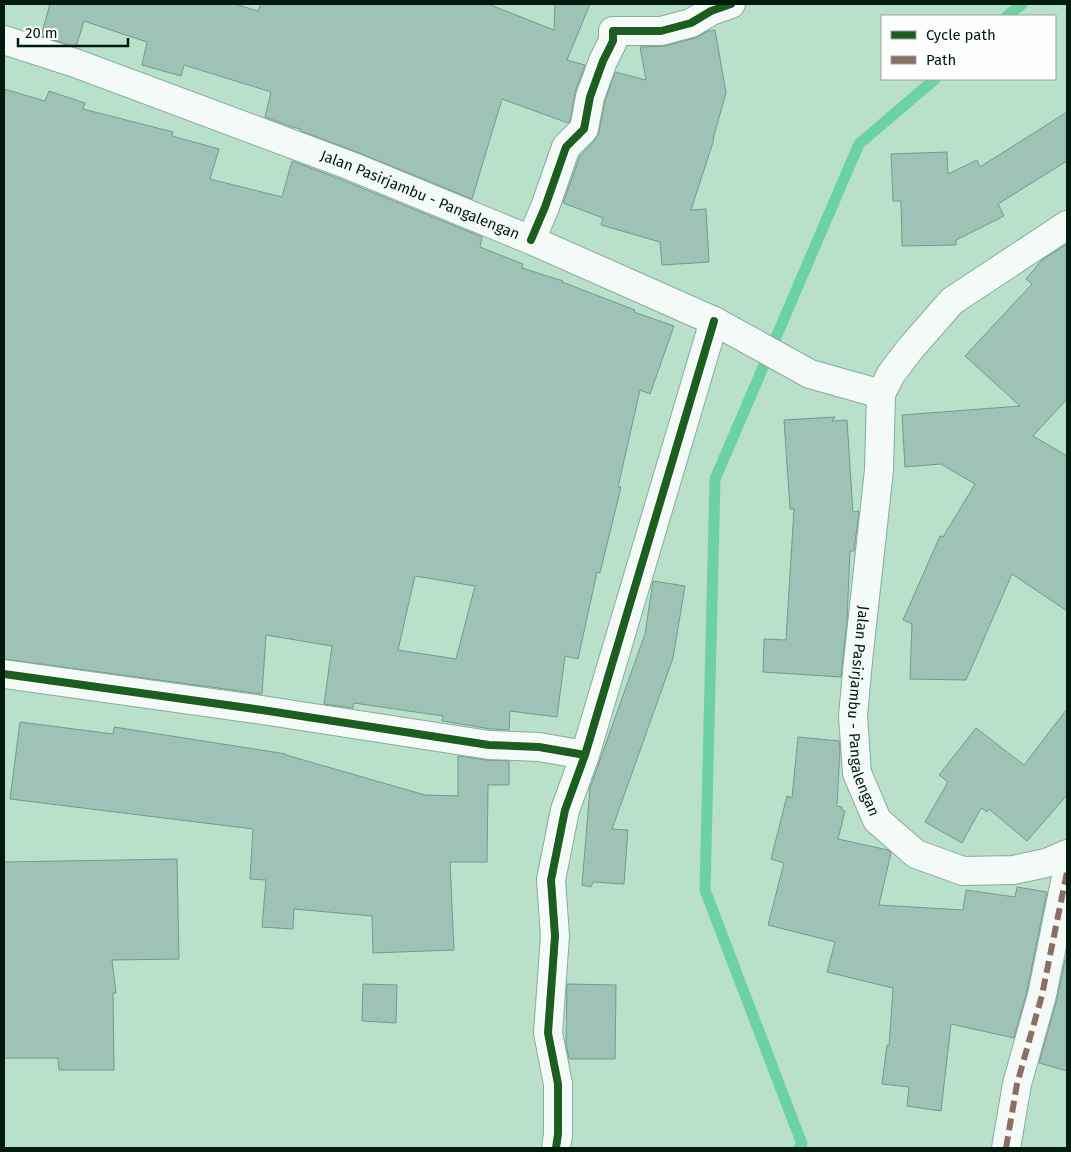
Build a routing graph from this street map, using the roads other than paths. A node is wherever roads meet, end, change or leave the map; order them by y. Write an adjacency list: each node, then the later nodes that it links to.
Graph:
1 (731, 4): 4 (street)
2 (4, 40): 4 (street, Jalan Pasirjambu - Pangalengan)
3 (1067, 225): 6 (street, Jalan Pasirjambu - Pangalengan)
4 (531, 240): 5 (street, Jalan Pasirjambu - Pangalengan)
5 (723, 326): 6 (street, Jalan Pasirjambu - Pangalengan); 8 (street)
6 (881, 394): 9 (street, Jalan Pasirjambu - Pangalengan)
7 (4, 674): 8 (street)
8 (586, 755): 11 (street)
9 (1067, 854)
10 (1067, 872): 12 (street)
11 (556, 1148)
12 (1006, 1148)

